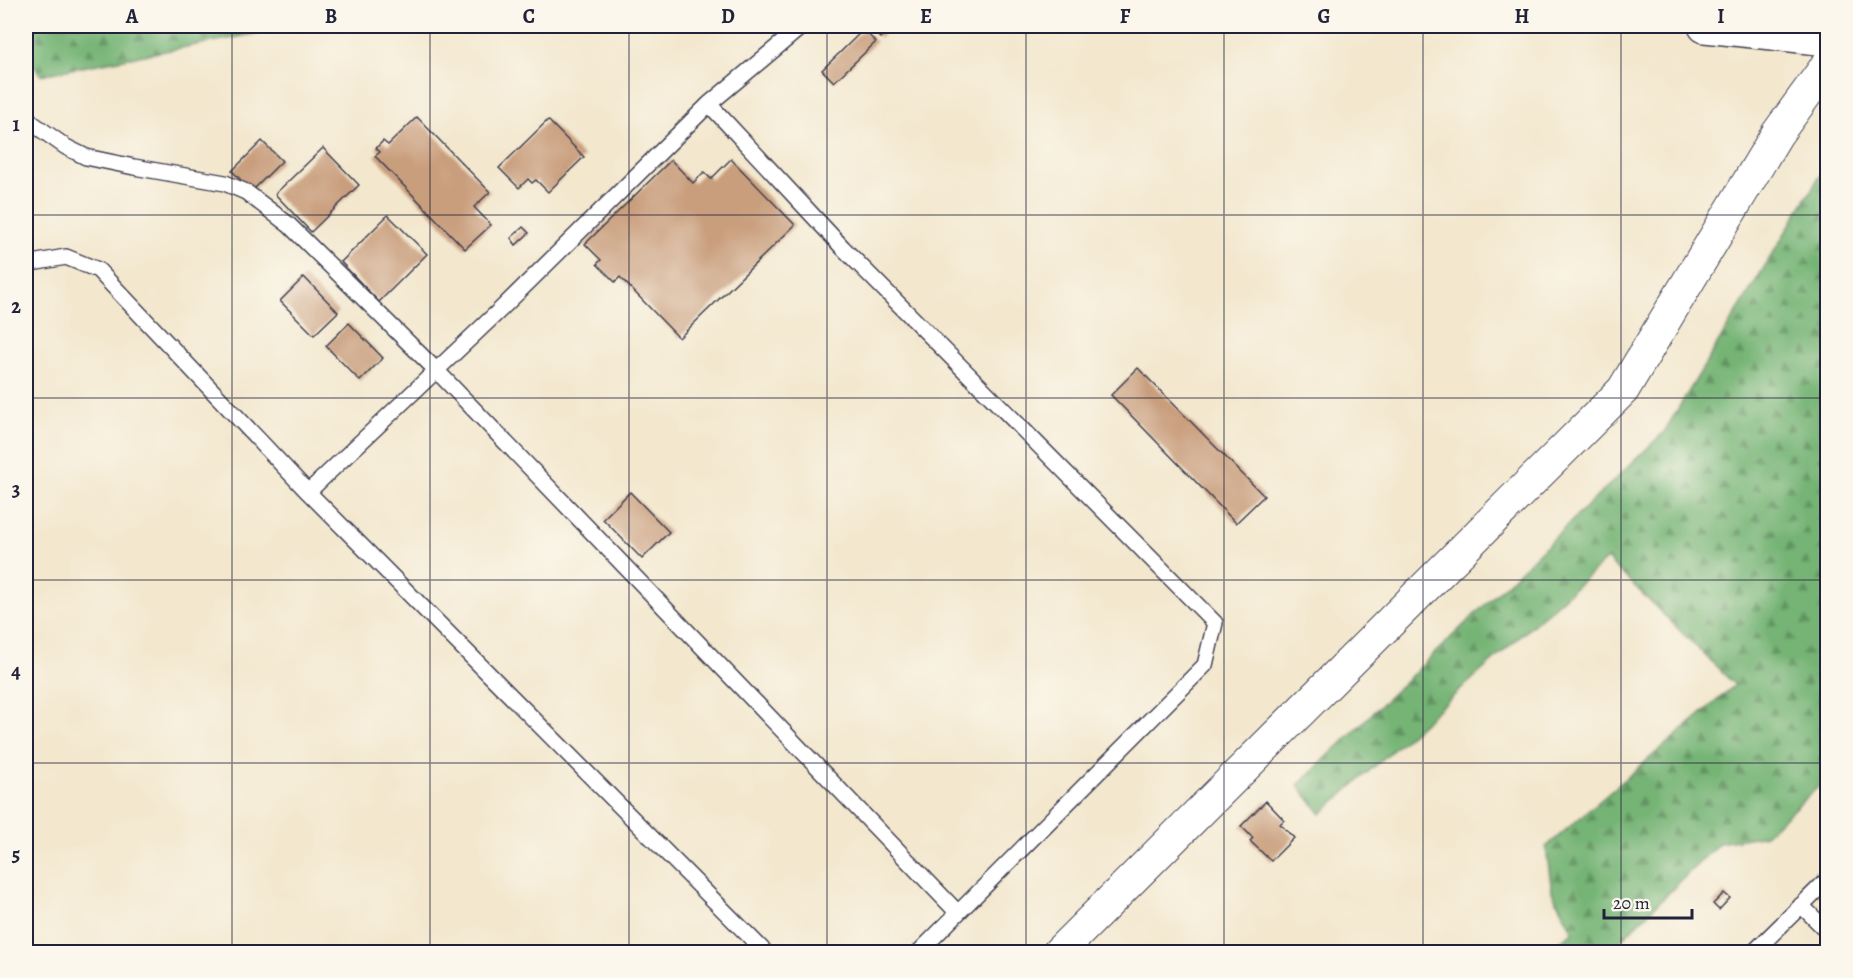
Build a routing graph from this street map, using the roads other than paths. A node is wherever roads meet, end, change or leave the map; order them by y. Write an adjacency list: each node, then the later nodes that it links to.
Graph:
1 (802, 26): 5 (lane)
2 (1705, 26): 3 (highway)
3 (1827, 39)
4 (1827, 64): 16 (street)
5 (709, 104): 8 (lane); 12 (lane)
6 (26, 116): 8 (lane)
7 (26, 264): 9 (lane)
8 (436, 370): 9 (lane); 12 (lane)
9 (308, 492): 14 (lane)
10 (1827, 879): 11 (lane)
11 (1801, 905): 13 (lane); 17 (lane)
12 (958, 913): 15 (lane)
13 (1827, 932)
14 (765, 952)
15 (919, 952)
16 (1059, 952)
17 (1754, 952)

